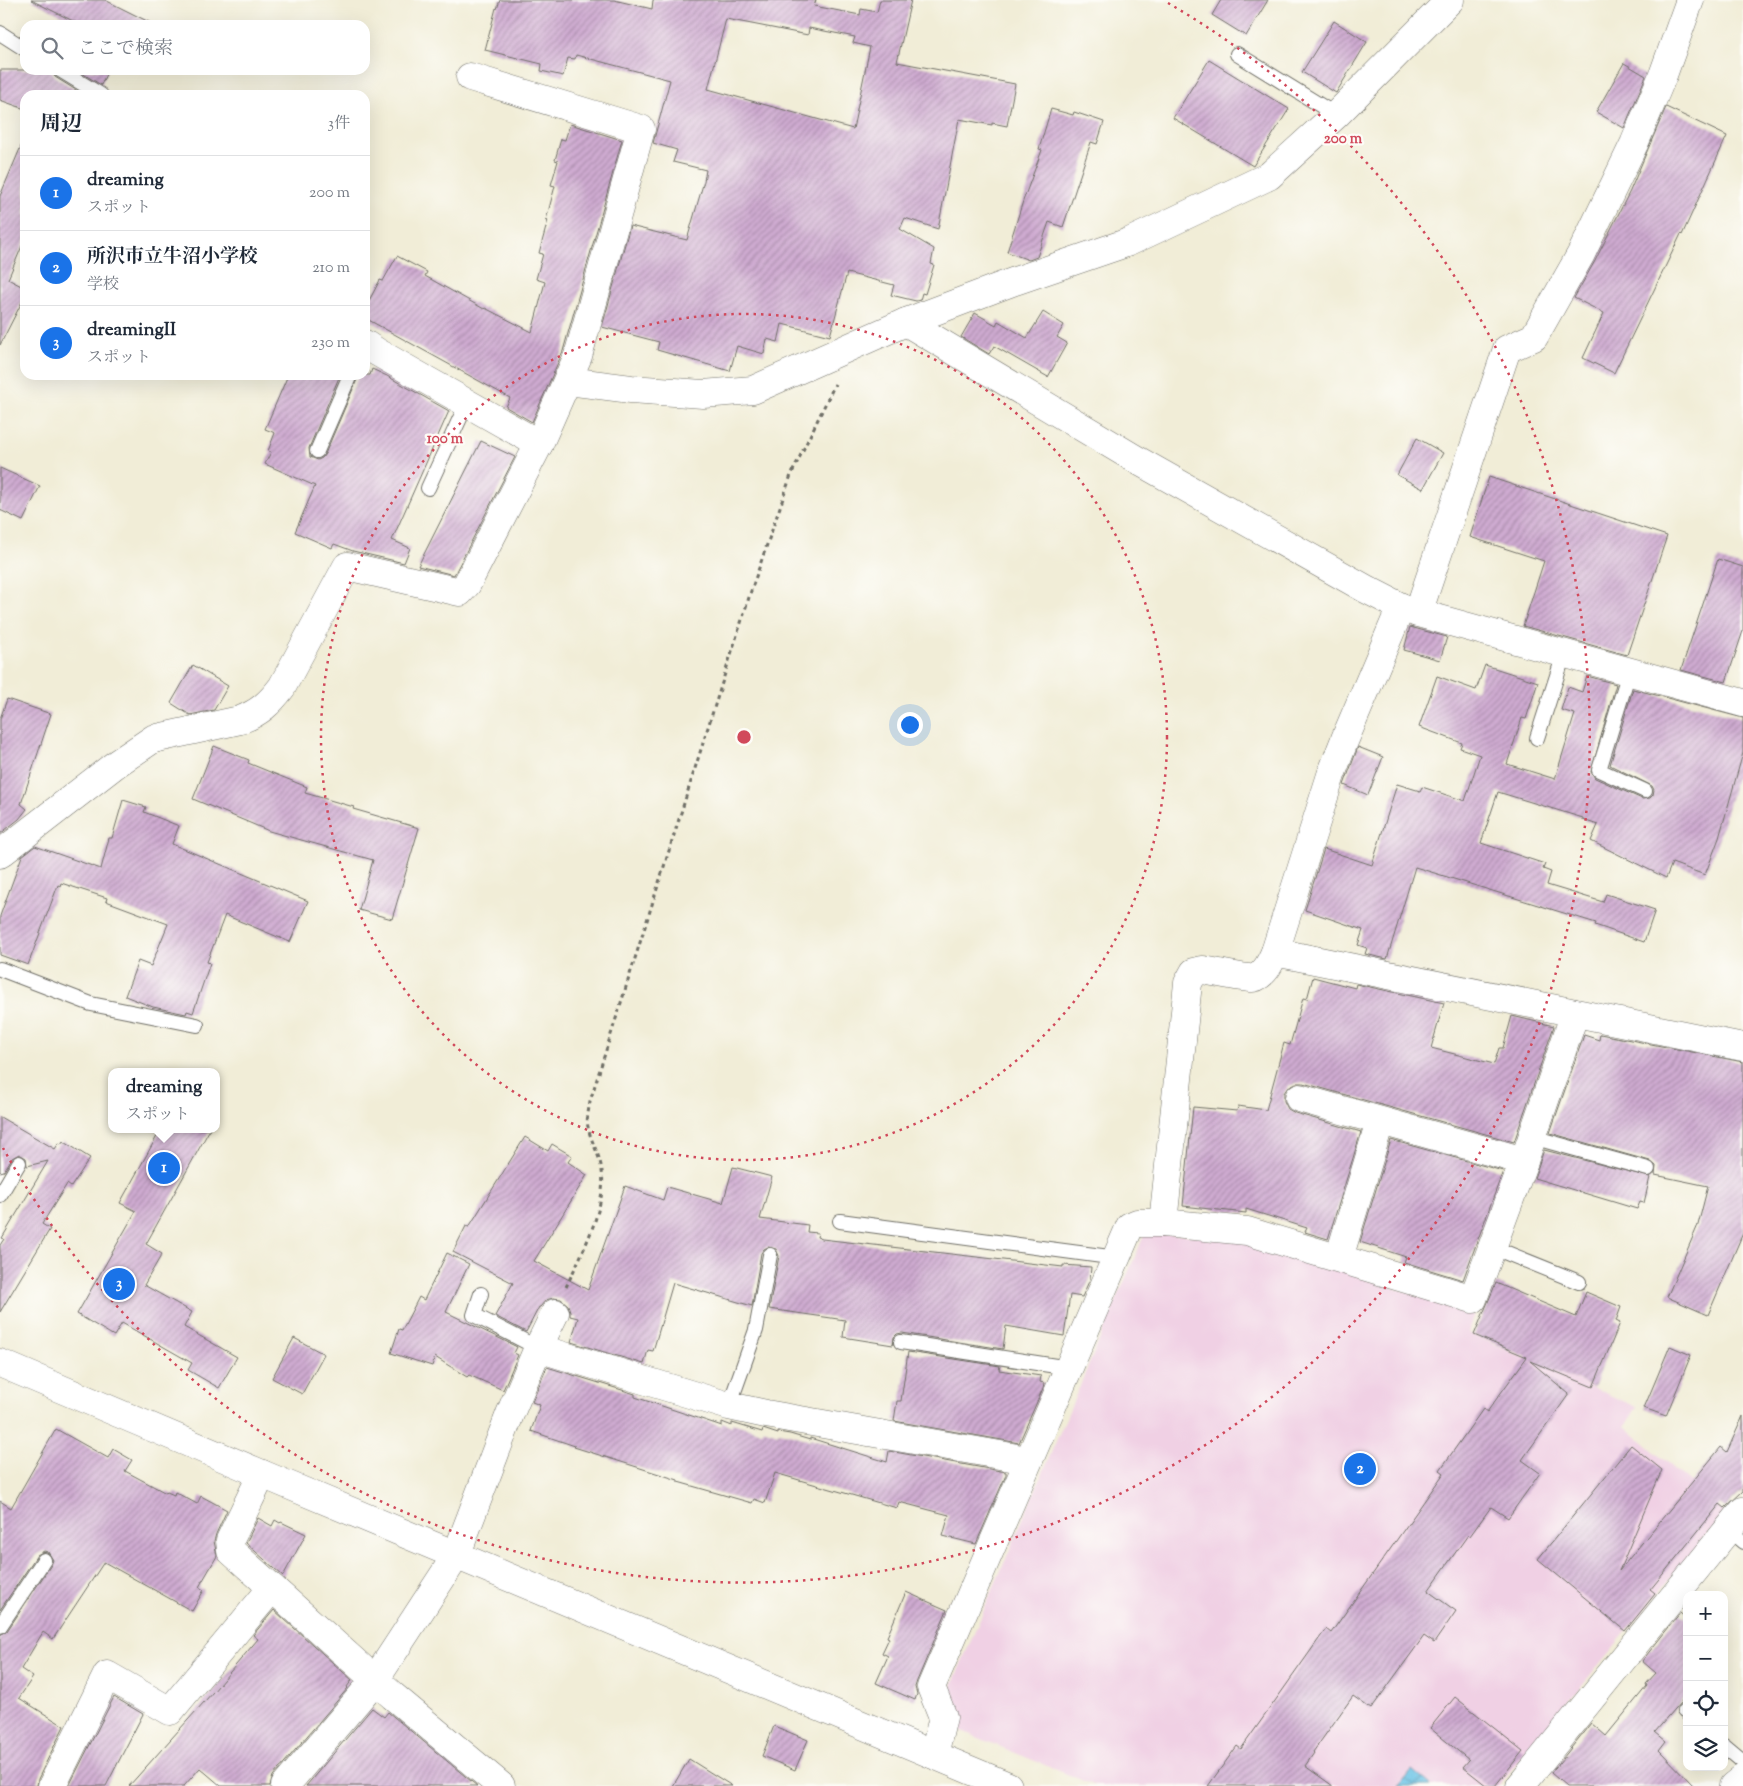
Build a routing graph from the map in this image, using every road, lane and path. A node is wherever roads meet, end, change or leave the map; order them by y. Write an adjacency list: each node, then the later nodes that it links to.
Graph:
1 (1450, 0): 9 (street)
2 (1690, 0): 19 (street)
3 (0, 34): 4 (lane)
4 (20, 46)
5 (1237, 54): 9 (lane)
6 (68, 75): 8 (lane)
7 (470, 77): 14 (street)
8 (93, 90)
9 (1336, 115): 10 (street)
10 (906, 322): 11 (street); 19 (street)
11 (854, 346): 14 (street); 45 (path)
12 (370, 347): 15 (street)
13 (348, 380): 17 (lane)
14 (568, 380): 16 (street)
15 (467, 403): 16 (street); 18 (lane)
16 (539, 444): 25 (street)
17 (317, 451)
18 (428, 488)
19 (1409, 610): 20 (street); 26 (street)
20 (1564, 654): 21 (street); 23 (lane)
21 (1629, 672): 22 (street); 24 (lane)
22 (1743, 703)
23 (1536, 738)
24 (1645, 791)
25 (0, 854)
26 (1275, 952): 28 (street); 38 (street)
27 (0, 969): 29 (lane)
28 (1575, 1013): 30 (street); 33 (street)
29 (197, 1025)
30 (1743, 1047)
31 (1299, 1098): 32 (street)
32 (1380, 1122): 33 (street); 42 (street)
33 (1528, 1149): 35 (lane); 39 (street)
34 (19, 1163): 36 (lane)
35 (1648, 1169)
36 (0, 1195)
37 (840, 1221): 41 (lane)
38 (1164, 1223): 41 (street); 42 (street)
39 (1492, 1247): 42 (street); 43 (lane)
40 (770, 1255): 50 (lane)
41 (1117, 1258): 49 (street)
42 (1339, 1258)
43 (1579, 1282)
44 (480, 1294): 47 (lane)
45 (555, 1313): 47 (street)
46 (901, 1342): 49 (lane)
47 (538, 1348): 50 (street); 54 (street)
48 (0, 1363): 52 (street)
49 (1069, 1368): 51 (street)
50 (729, 1406): 51 (street)
51 (1028, 1460): 60 (street)
52 (262, 1474): 54 (street); 56 (street)
53 (1738, 1528): 67 (street)
54 (456, 1556): 58 (street); 60 (street)
55 (44, 1560): 57 (lane)
56 (272, 1588): 58 (street); 65 (street)
57 (0, 1626)
58 (374, 1680): 63 (street); 66 (street)
59 (1728, 1749): 61 (lane)
60 (934, 1755): 64 (street)
61 (1743, 1762)
62 (1743, 1778): 68 (street)
63 (491, 1783)
64 (993, 1783)
65 (52, 1786)
66 (285, 1786)
67 (1520, 1786)
68 (1733, 1786)

